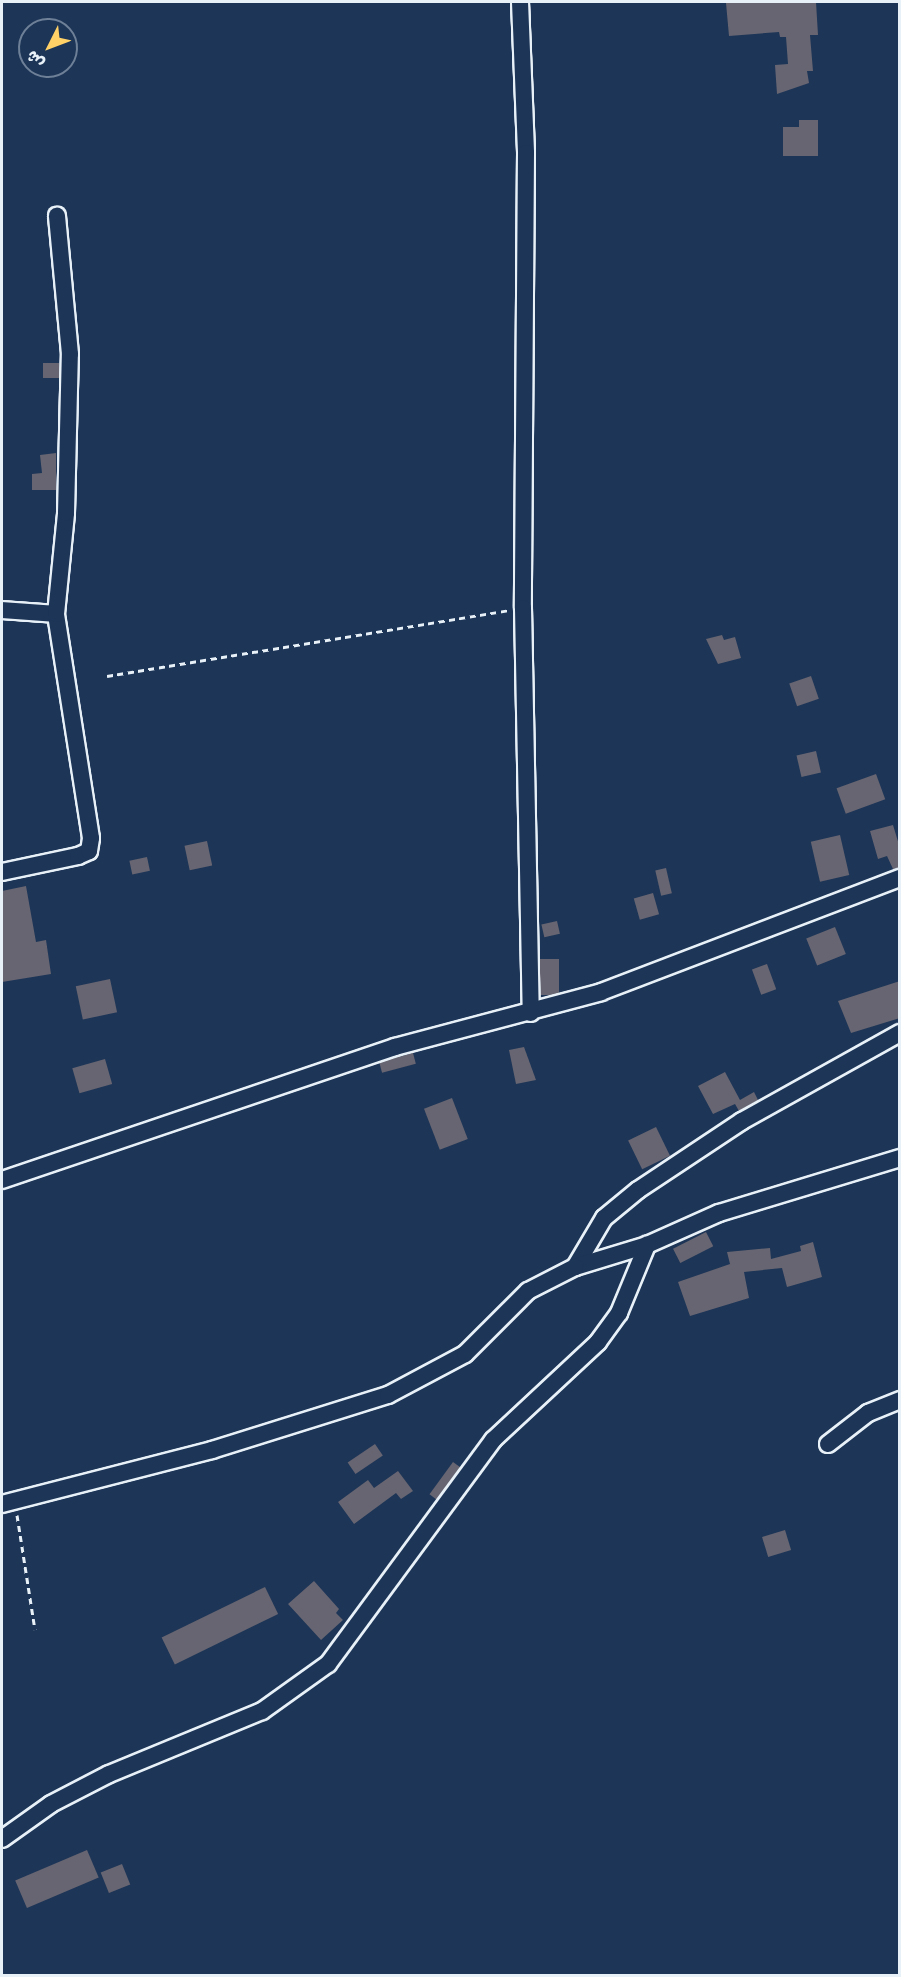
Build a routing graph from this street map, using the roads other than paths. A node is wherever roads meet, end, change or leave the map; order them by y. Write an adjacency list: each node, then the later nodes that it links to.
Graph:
1 (520, 2): 7 (street)
2 (57, 216): 4 (street)
3 (2, 610): 4 (street)
4 (56, 614): 5 (street)
5 (2, 872)
6 (900, 878): 7 (street)
7 (531, 1013): 10 (street)
8 (900, 1033): 12 (street)
9 (900, 1158): 11 (street)
10 (2, 1180)
11 (647, 1245): 12 (street); 16 (street)
12 (575, 1267): 15 (street)
13 (900, 1400): 14 (street)
14 (828, 1444)
15 (8, 1503)
16 (2, 1839)

